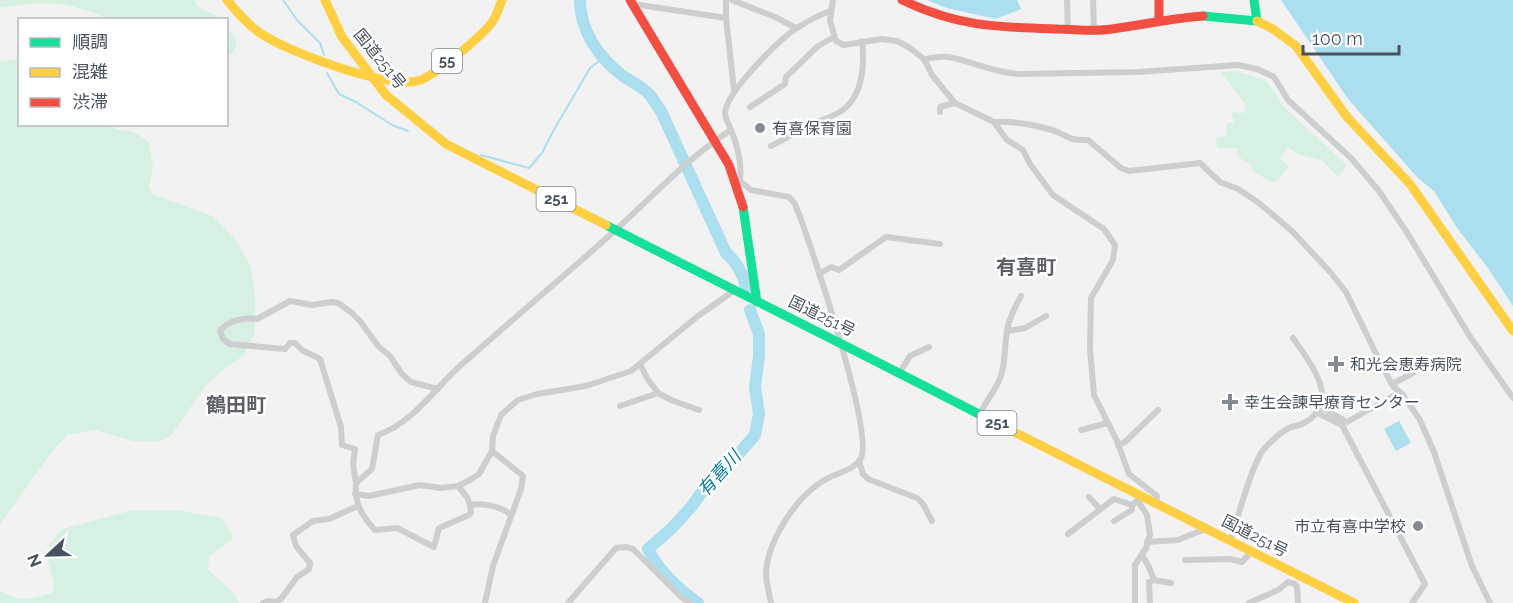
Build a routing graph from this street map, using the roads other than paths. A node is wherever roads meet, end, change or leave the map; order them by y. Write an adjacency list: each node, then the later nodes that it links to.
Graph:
1 (227, 0): 23 (main road, 55)
2 (325, 0): 23 (main road, 国道251号 / 251)
3 (502, 0): 23 (main road, 55)
4 (726, 0): 14 (street)
5 (732, 0): 17 (street)
6 (833, 0): 13 (street)
7 (902, 0): 19 (main road)
8 (1067, 0): 19 (street)
9 (1093, 0): 18 (street)
10 (1159, 0): 15 (main road)
11 (1254, 0): 16 (main road)
12 (632, 2): 14 (street); 30 (main road)
13 (831, 11): 17 (street); 20 (street)
14 (726, 18): 24 (street)
15 (1159, 20): 16 (main road); 18 (main road)
16 (1257, 21): 41 (main road)
17 (796, 28): 24 (street)
18 (1094, 30): 19 (main road)
19 (1068, 31)
20 (834, 37): 21 (street); 26 (street)
21 (862, 41): 22 (street); 31 (street)
22 (924, 59): 25 (street); 52 (street)
23 (370, 75): 33 (main road, 国道251号 / 251)
24 (734, 90): 29 (street)
25 (955, 103): 27 (street); 28 (street)
26 (750, 107)
27 (940, 112)
28 (994, 123): 48 (street); 58 (street)
29 (731, 130): 30 (street); 32 (street)
30 (714, 141): 32 (main road); 33 (street)
31 (771, 146)
32 (738, 182): 35 (street); 38 (main road)
33 (615, 230): 36 (main road, 国道251号 / 251); 49 (street)
34 (940, 244): 35 (street)
35 (819, 274): 43 (street)
36 (735, 290): 38 (main road, 国道251号 / 251); 45 (street)
37 (1021, 296): 40 (street)
38 (757, 302): 43 (main road, 国道251号 / 251)
39 (1046, 316): 40 (street)
40 (1007, 331): 57 (street)
41 (1513, 332)
42 (1293, 338): 56 (street)
43 (840, 341): 46 (main road, 国道251号 / 251); 62 (street)
44 (929, 347): 46 (street)
45 (640, 364): 51 (street); 61 (street)
46 (900, 372): 57 (main road, 国道251号 / 251)
47 (1413, 373): 48 (street)
48 (1392, 384): 50 (street)
49 (438, 389): 63 (street); 63 (street)
50 (1400, 392): 56 (street); 95 (street)
51 (658, 393): 53 (street); 54 (street)
52 (1513, 398)
53 (620, 406)
54 (699, 410)
55 (1158, 410): 60 (street)
56 (1319, 410): 77 (street); 94 (street)
57 (980, 414): 67 (main road, 国道251号 / 251)
58 (1108, 423): 59 (street); 60 (street)
59 (1081, 430)
60 (1118, 445): 68 (street)
61 (492, 451): 64 (street); 72 (street)
62 (859, 461): 73 (street); 88 (street)
63 (356, 483): 65 (street)
64 (458, 486): 65 (street); 69 (street)
65 (355, 494): 70 (street)
66 (1089, 497): 71 (street)
67 (1137, 501): 68 (main road, 国道251号 / 251); 71 (street); 74 (street); 78 (street)
68 (1156, 503): 75 (main road, 国道251号 / 251)
69 (470, 505): 70 (street); 72 (street)
70 (358, 506): 84 (street)
71 (1100, 509): 76 (street)
72 (511, 515): 85 (street)
73 (932, 521)
74 (1114, 521)
75 (1206, 528): 77 (main road, 国道251号 / 251); 78 (street)
76 (1068, 534)
77 (1230, 541): 79 (main road, 国道251号 / 251)
78 (1148, 542): 80 (street)
79 (1251, 551): 81 (street); 93 (main road, 国道251号 / 251)
80 (1142, 555): 82 (street); 89 (street)
81 (1185, 561)
82 (1154, 580): 83 (street); 90 (street)
83 (1171, 583)
84 (264, 603)
85 (485, 603)
86 (568, 603): 87 (street)
87 (690, 603)
88 (771, 603)
89 (1135, 603)
90 (1150, 603)
91 (1252, 603): 92 (street)
92 (1298, 603)
93 (1354, 603)
94 (1412, 603)
95 (1490, 603)

